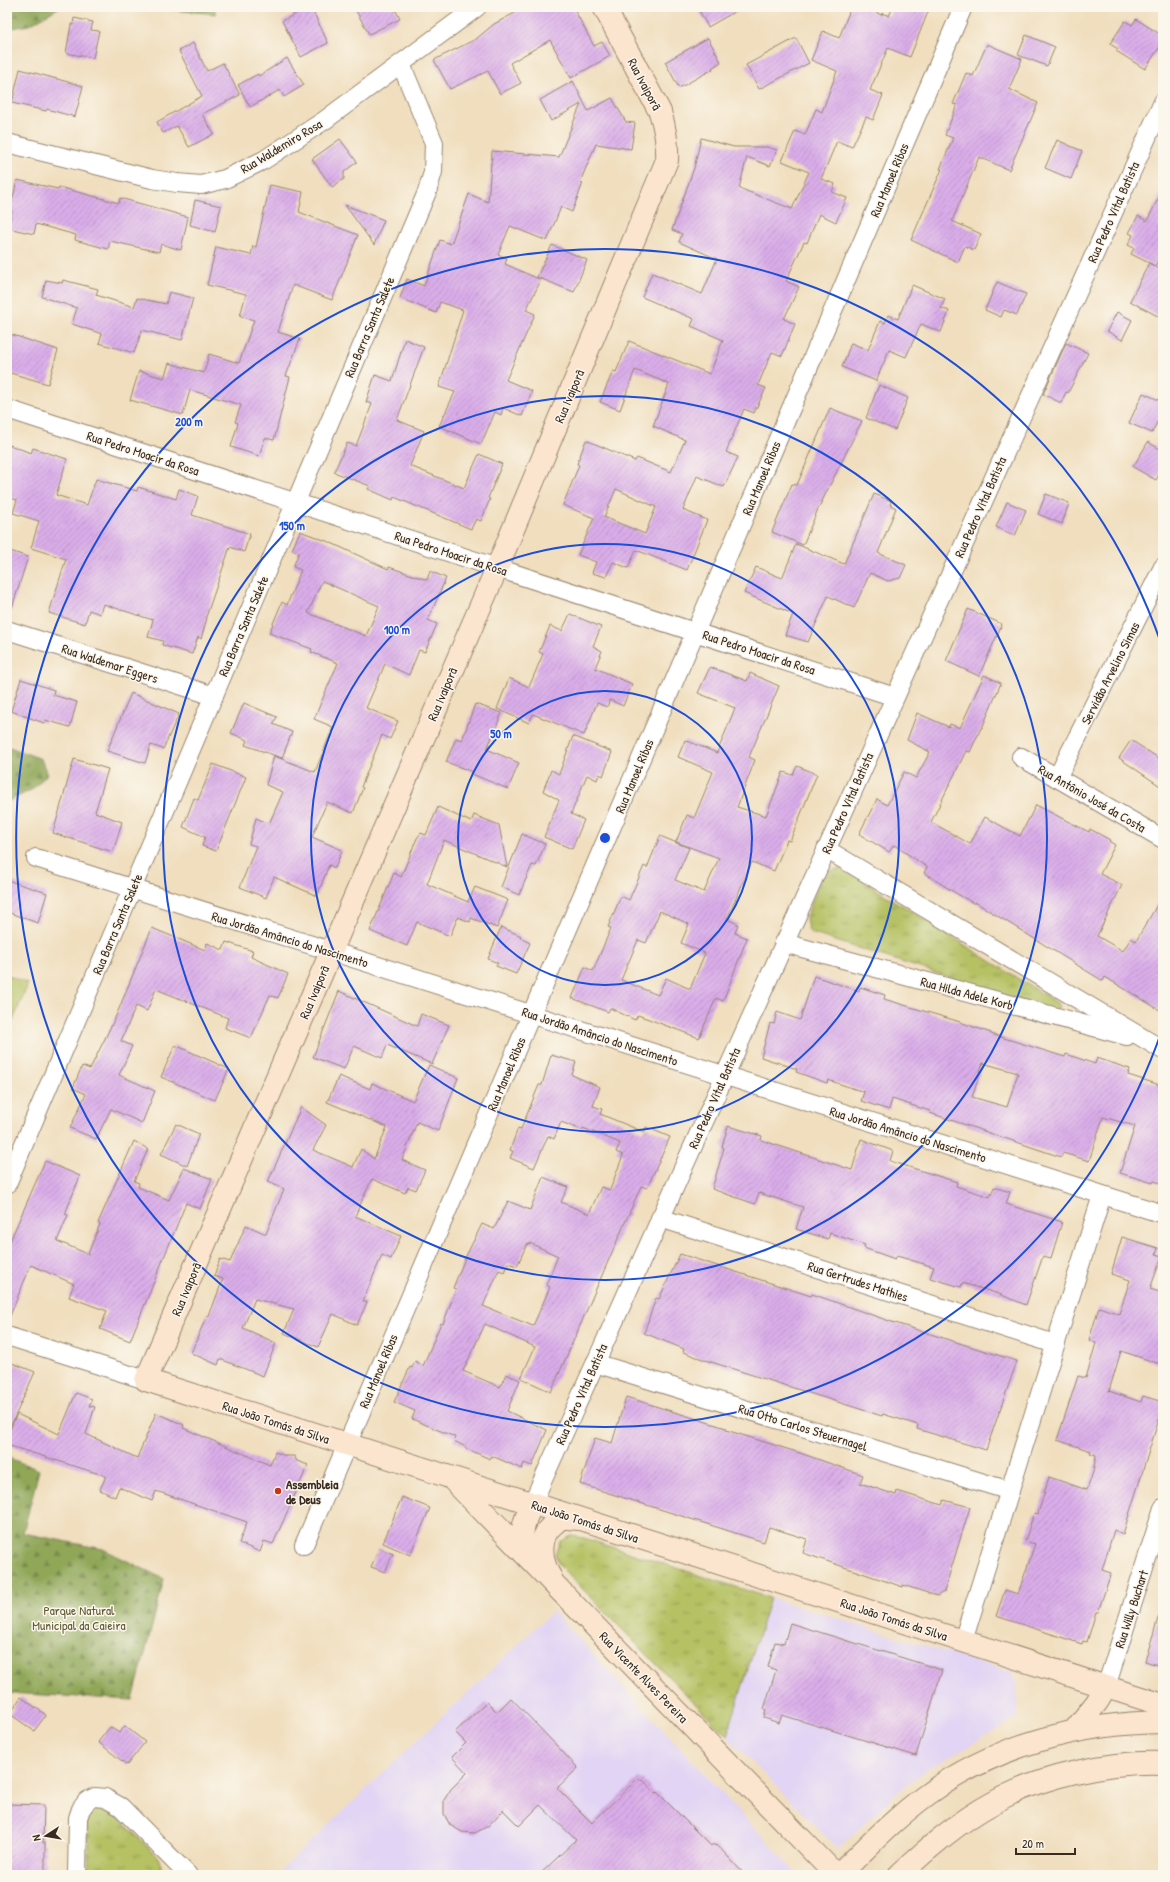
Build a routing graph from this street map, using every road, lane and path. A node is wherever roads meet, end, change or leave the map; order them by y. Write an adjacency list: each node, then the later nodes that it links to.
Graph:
1 (477, 7): 4 (street, Rua Waldemiro Rosa)
2 (604, 7): 10 (street, Rua Ivaiporã)
3 (963, 7): 12 (street, Rua Manoel Ribas)
4 (401, 64): 6 (street, Rua Waldemiro Rosa); 8 (street, Rua Barra Santa Salete)
5 (1163, 102): 14 (street, Rua Pedro Vital Batista)
6 (7, 143)
7 (7, 409): 8 (street, Rua Pedro Moacir da Rosa)
8 (295, 502): 10 (street, Rua Pedro Moacir da Rosa); 13 (street, Rua Barra Santa Salete)
9 (1163, 567): 16 (street, Servidão Arvelino Simas)
10 (497, 568): 12 (street, Rua Pedro Moacir da Rosa); 22 (street, Rua Ivaiporã)
11 (7, 630): 13 (street, Rua Waldemar Eggers)
12 (695, 631): 14 (street, Rua Pedro Moacir da Rosa); 23 (street, Rua Manoel Ribas)
13 (214, 696): 20 (street, Rua Barra Santa Salete)
14 (895, 697): 18 (street, Rua Pedro Vital Batista)
15 (1021, 757): 16 (street, Rua Antônio José da Costa)
16 (1057, 778): 17 (street, Rua Antônio José da Costa)
17 (1163, 839)
18 (826, 849): 21 (street, Rua Pedro Vital Batista); 24 (street)
19 (36, 858): 20 (street, Rua Jordão Amâncio do Nascimento)
20 (132, 889): 22 (street, Rua Jordão Amâncio do Nascimento); 26 (street, Rua Barra Santa Salete)
21 (784, 943): 24 (street, Rua Hilda Adele Korb); 25 (street, Rua Pedro Vital Batista)
22 (331, 952): 23 (street, Rua Jordão Amâncio do Nascimento); 33 (street, Rua Ivaiporã)
23 (531, 1014): 25 (street, Rua Jordão Amâncio do Nascimento); 34 (street, Rua Manoel Ribas)
24 (1156, 1046)
25 (725, 1076): 27 (street, Rua Jordão Amâncio do Nascimento); 29 (street, Rua Pedro Vital Batista)
26 (7, 1184)
27 (1102, 1195): 28 (street, Rua Jordão Amâncio do Nascimento); 31 (street)
28 (1163, 1214)
29 (660, 1218): 31 (street, Rua Gertrudes Mathies); 32 (street, Rua Pedro Vital Batista)
30 (7, 1336): 33 (street, Rua João Tomás da Silva)
31 (1055, 1344): 36 (street)
32 (595, 1363): 36 (street, Rua Otto Carlos Steuernagel); 37 (street, Rua Pedro Vital Batista)
33 (146, 1380): 34 (street, Rua João Tomás da Silva)
34 (347, 1445): 35 (street, Rua João Tomás da Silva); 40 (street, Rua Manoel Ribas)
35 (452, 1478): 37 (street, Rua João Tomás da Silva); 41 (street, Rua Vicente Alves Pereira)
36 (1010, 1491): 43 (street)
37 (532, 1504): 39 (street, Rua João Tomás da Silva); 41 (street)
38 (1163, 1508): 44 (street, Rua Willy Buchart)
39 (579, 1519): 42 (street); 43 (street, Rua João Tomás da Silva)
40 (304, 1544)
41 (528, 1557): 42 (street, Rua Vicente Alves Pereira)
42 (556, 1586): 51 (street, Rua Vicente Alves Pereira)
43 (963, 1641): 44 (street, Rua João Tomás da Silva)
44 (1106, 1687): 45 (street, Rua João Tomás da Silva); 47 (street)
45 (1163, 1705)
46 (1163, 1722): 47 (street)
47 (1074, 1730): 51 (street)
48 (1163, 1763): 52 (street)
49 (182, 1873): 50 (street)
50 (77, 1875)
51 (837, 1875)
52 (899, 1875)

